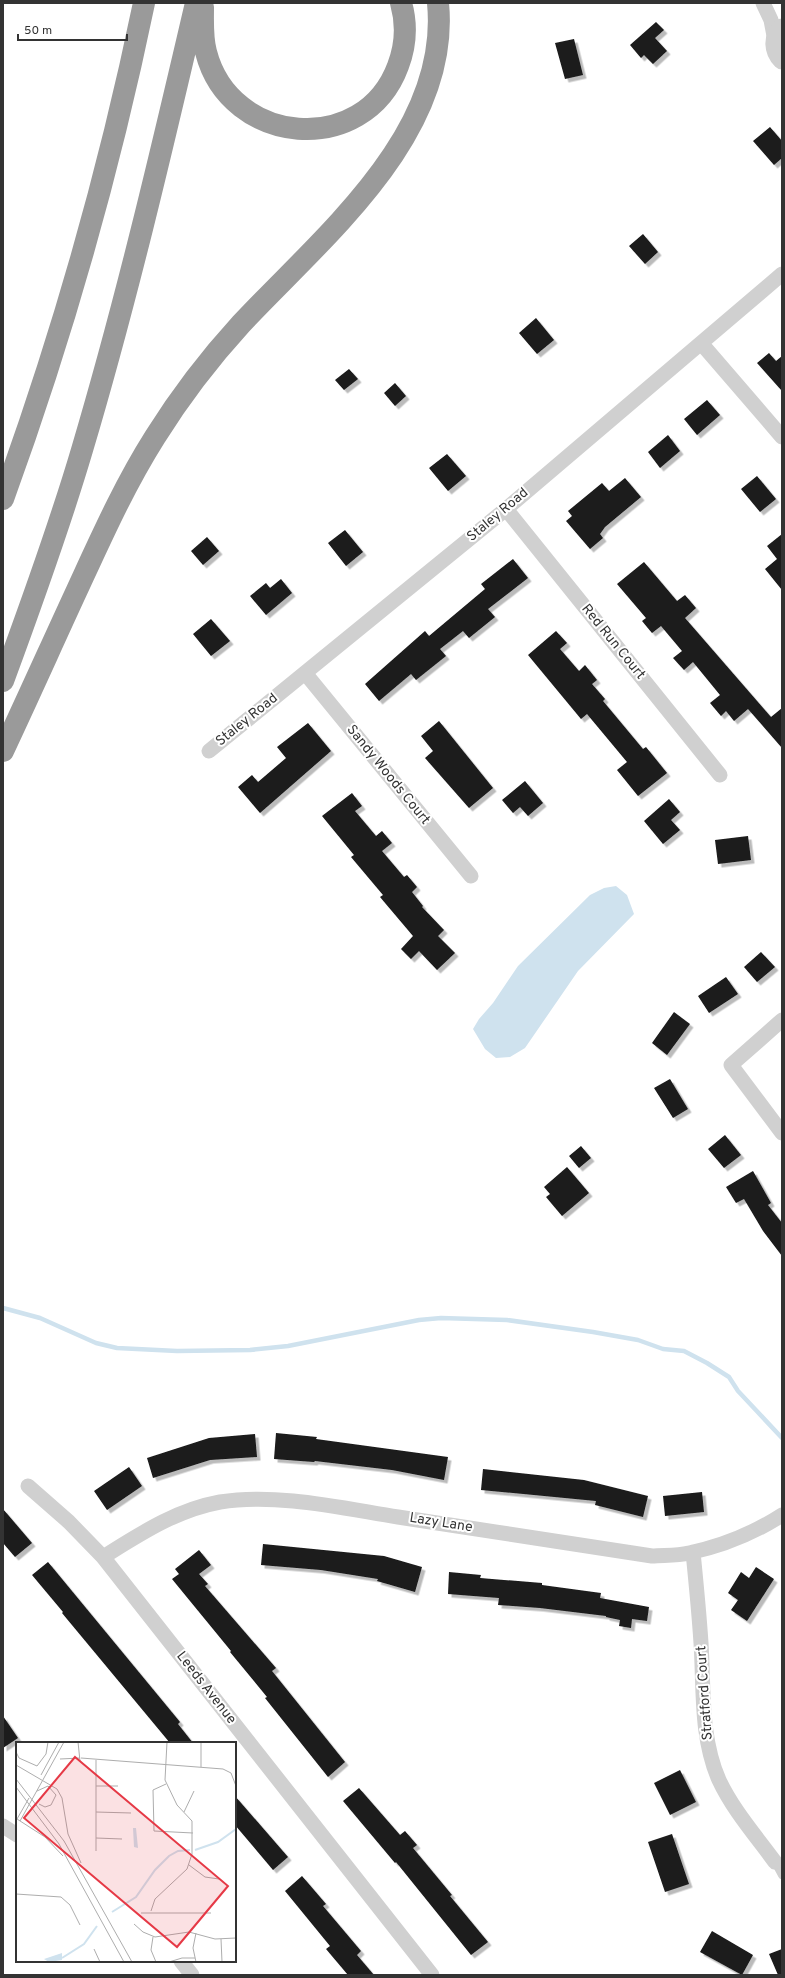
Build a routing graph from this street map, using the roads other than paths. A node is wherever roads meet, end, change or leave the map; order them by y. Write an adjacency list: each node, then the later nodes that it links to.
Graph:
1 (144, 3): 13 (highway)
2 (196, 3): 16 (highway)
3 (203, 3): 4 (highway)
4 (401, 3)
5 (438, 3): 17 (highway)
6 (764, 3): 7 (street); 8 (street)
7 (782, 16)
8 (778, 35): 9 (street)
9 (782, 60)
10 (782, 274): 11 (street, Staley Road)
11 (701, 343): 12 (street); 14 (street, Staley Road)
12 (782, 437)
13 (3, 499)
14 (506, 509): 15 (street, Staley Road); 19 (street, Red Run Court)
15 (305, 673): 18 (street, Staley Road); 20 (street, Sandy Woods Court)
16 (3, 681)
17 (3, 751)
18 (210, 751)
19 (720, 775)
20 (471, 876)
21 (782, 1020): 22 (street)
22 (782, 1133)
23 (28, 1486): 26 (street, Leeds Avenue)
24 (782, 1515): 25 (street, Lazy Lane)
25 (693, 1552): 26 (street, Lazy Lane); 29 (street, Stratford Court)
26 (103, 1557): 32 (street, Leeds Avenue)
27 (3, 1826): 28 (street)
28 (16, 1834)
29 (779, 1868)
30 (182, 1962): 31 (street)
31 (192, 1975)
32 (432, 1975)

